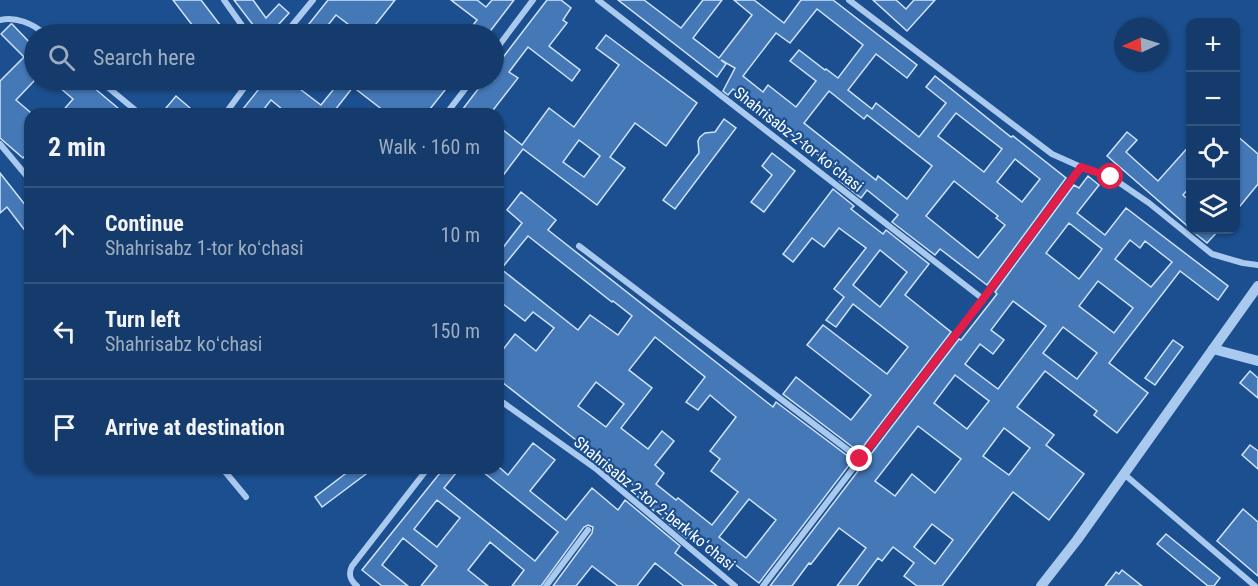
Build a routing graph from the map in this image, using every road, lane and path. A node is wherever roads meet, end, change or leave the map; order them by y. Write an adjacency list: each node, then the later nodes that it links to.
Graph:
1 (224, 0): 8 (street)
2 (313, 0): 9 (street)
3 (533, 0): 10 (street)
4 (598, 0): 23 (street, Shahrisabz 2-tor koʻchasi)
5 (849, 0): 18 (street)
6 (0, 20): 7 (street)
7 (28, 24)
8 (241, 24)
9 (293, 24)
10 (504, 39)
11 (111, 90): 14 (street)
12 (243, 90): 15 (street)
13 (464, 90): 16 (street)
14 (133, 108)
15 (229, 108)
16 (451, 108)
17 (0, 144): 19 (street)
18 (1081, 167): 21 (street); 23 (street)
19 (24, 173)
20 (579, 246): 27 (street)
21 (1258, 265)
22 (1258, 286): 24 (street)
23 (983, 299): 27 (street)
24 (1213, 349): 25 (street); 30 (street)
25 (1258, 361)
26 (504, 403): 35 (street, Shahrisabz 2-tor 2-berk koʻchasi)
27 (860, 459): 36 (street)
28 (227, 474): 31 (street)
29 (423, 474): 33 (street)
30 (1124, 474): 37 (street); 38 (street)
31 (246, 497)
32 (588, 530): 34 (street)
33 (357, 586)
34 (546, 586)
35 (735, 586)
36 (763, 586)
37 (1041, 586)
38 (1255, 586)

